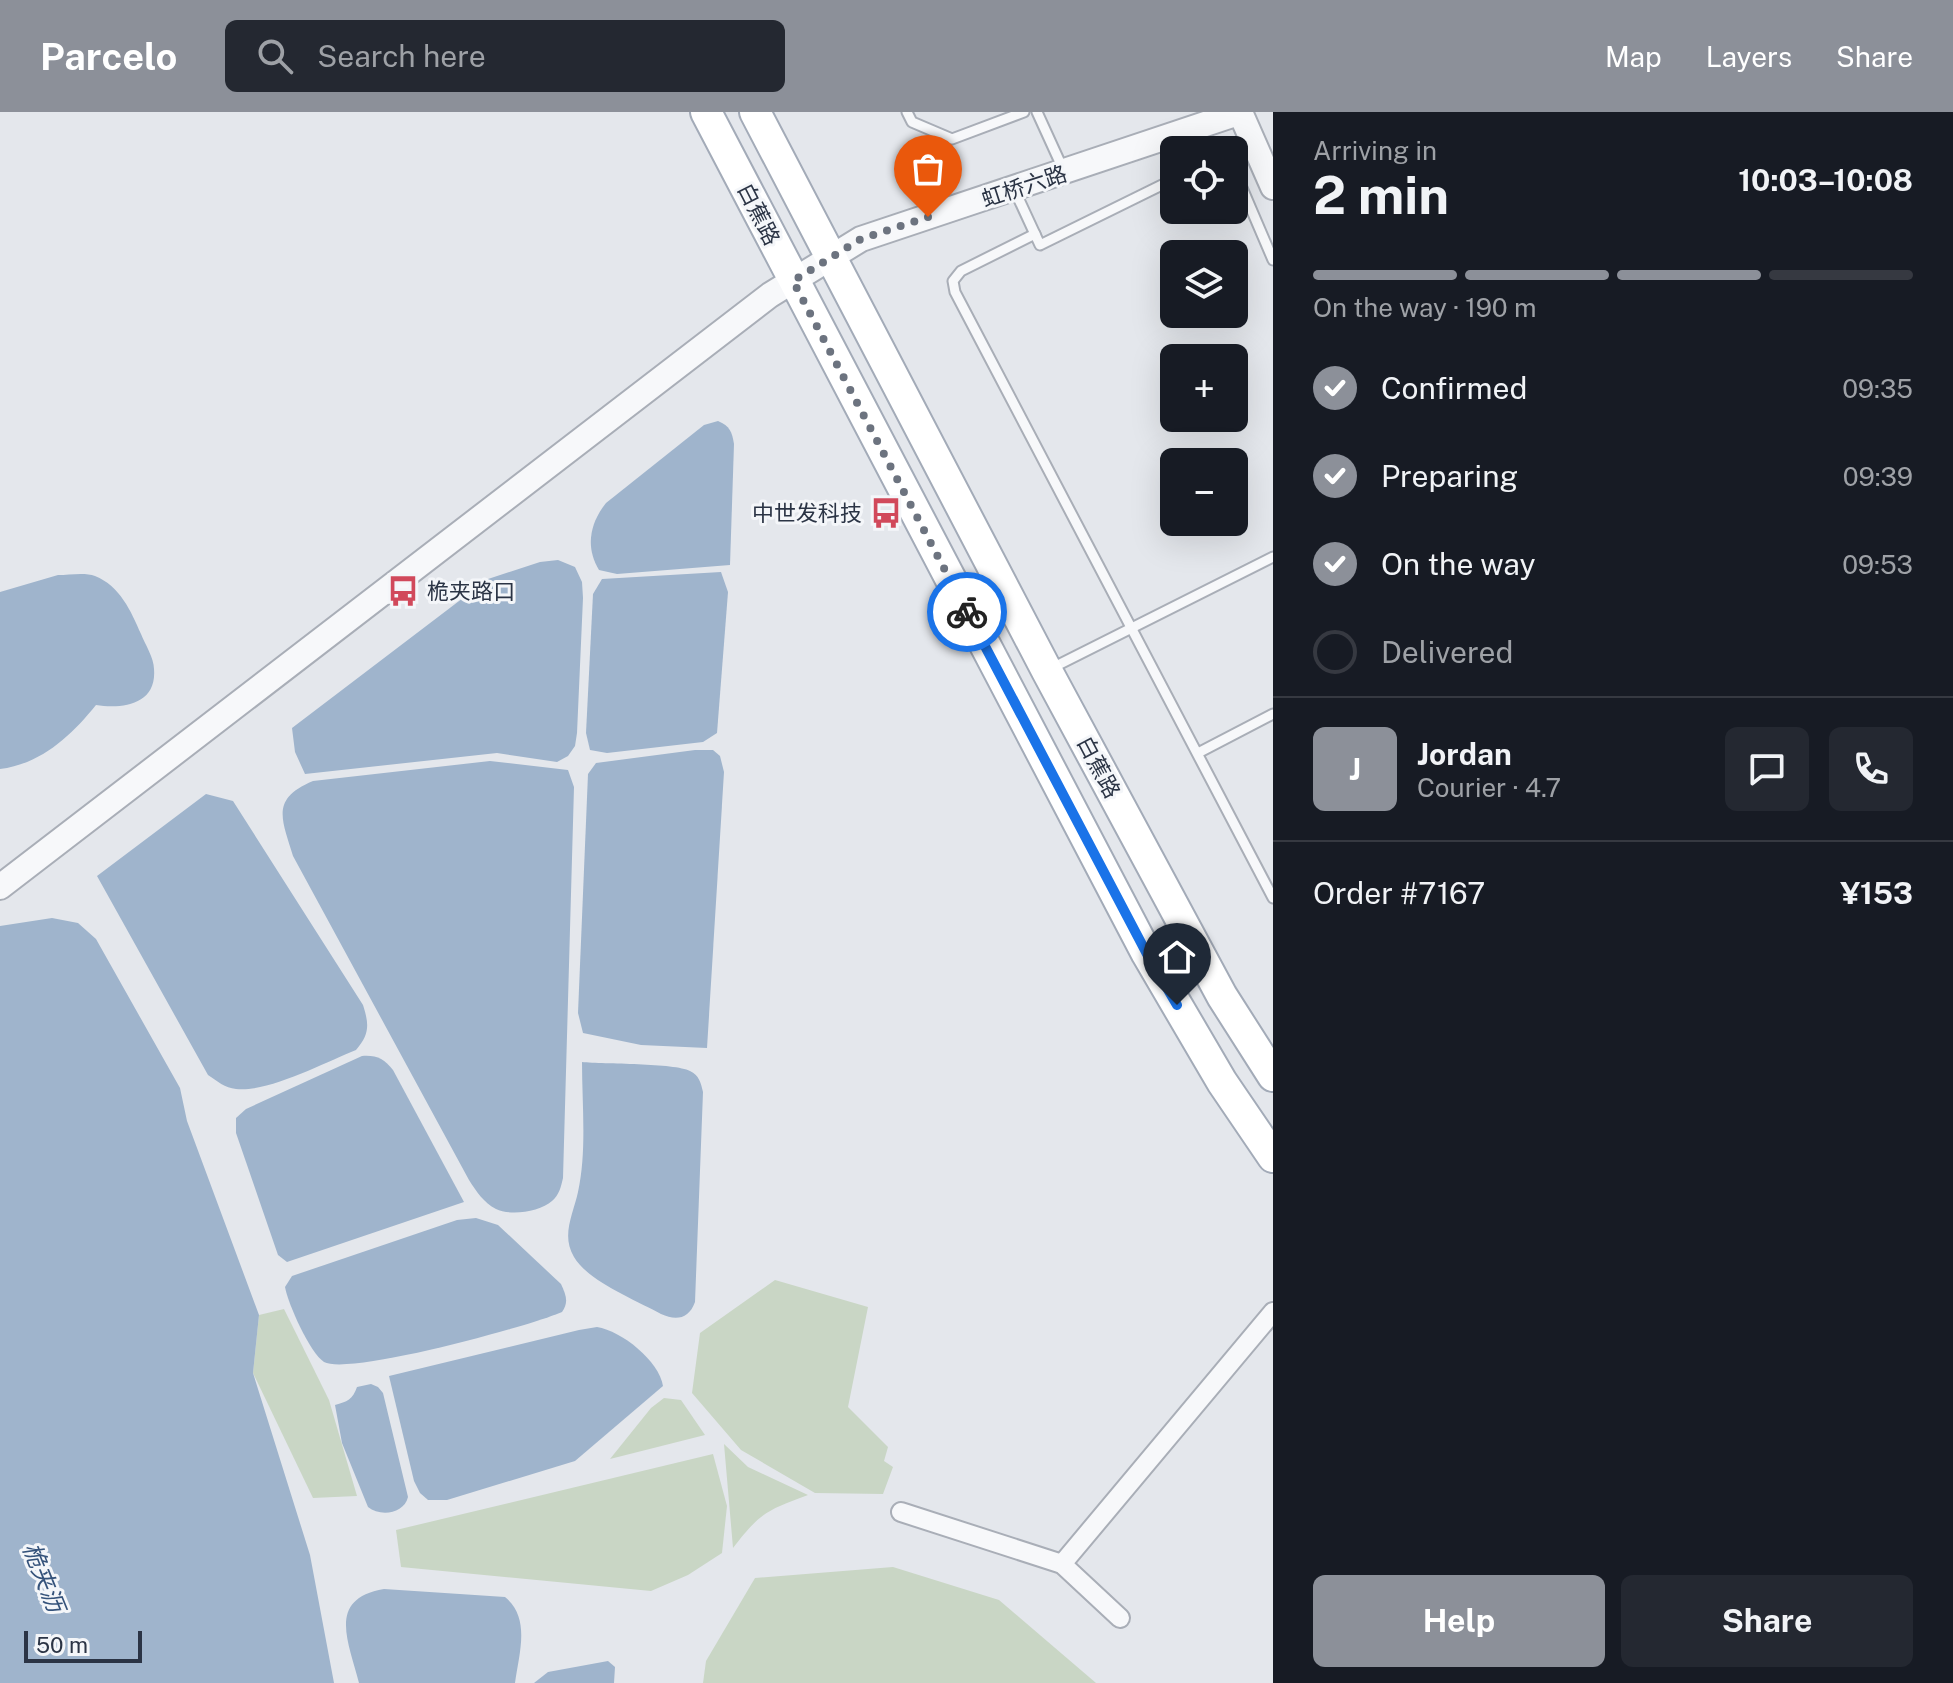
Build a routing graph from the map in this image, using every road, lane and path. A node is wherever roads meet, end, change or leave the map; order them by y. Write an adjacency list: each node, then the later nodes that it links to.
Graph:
1 (706, 112): 15 (main road, 白蕉路)
2 (755, 112): 13 (main road, 白蕉路)
3 (907, 112): 4 (lane)
4 (1024, 112)
5 (1037, 112): 7 (lane)
6 (1240, 112): 7 (street, 虹桥六路); 9 (street)
7 (1064, 172): 10 (street, 虹桥六路)
8 (1160, 186): 12 (lane)
9 (1273, 187)
10 (1014, 189): 12 (lane); 13 (street, 虹桥六路)
11 (1248, 202): 14 (lane)
12 (1035, 234): 17 (lane)
13 (830, 258): 15 (street, 虹桥六路); 18 (main road, 白蕉路)
14 (1273, 260)
15 (782, 288): 21 (street, 虹桥六路); 24 (main road, 白蕉路)
16 (1273, 557): 17 (lane)
17 (1132, 628): 18 (lane); 20 (lane)
18 (1047, 671): 23 (main road, 白蕉路)
19 (1273, 714): 20 (lane)
20 (1198, 753): 22 (lane)
21 (0, 887)
22 (1273, 898)
23 (1273, 1076)
24 (1273, 1157)
25 (1273, 1312): 27 (street)
26 (901, 1512): 27 (street)
27 (1062, 1564): 28 (street)
28 (1120, 1618)

